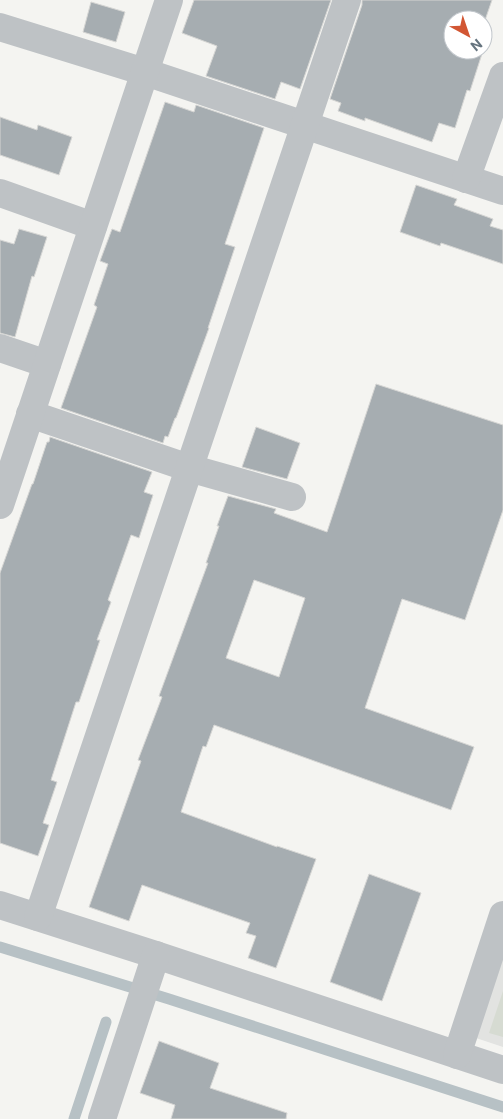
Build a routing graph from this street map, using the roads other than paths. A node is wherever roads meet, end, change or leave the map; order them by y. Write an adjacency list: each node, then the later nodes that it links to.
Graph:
1 (169, 0): 4 (street)
2 (347, 0): 6 (street)
3 (0, 27): 4 (street)
4 (144, 72): 6 (street); 10 (street)
5 (503, 76): 7 (street)
6 (305, 125): 7 (street); 14 (street)
7 (466, 179): 8 (street)
8 (503, 191)
9 (0, 193): 10 (street)
10 (93, 226): 12 (street)
11 (0, 348): 12 (street)
12 (47, 364): 13 (street)
13 (30, 414): 14 (street); 16 (street)
14 (189, 468): 15 (street); 19 (street)
15 (292, 497)
16 (0, 504)
17 (0, 905): 19 (street)
18 (503, 915): 21 (street)
19 (38, 917): 20 (street)
20 (154, 961): 21 (street); 23 (street)
21 (457, 1055): 22 (street)
22 (503, 1070)
23 (102, 1119)

